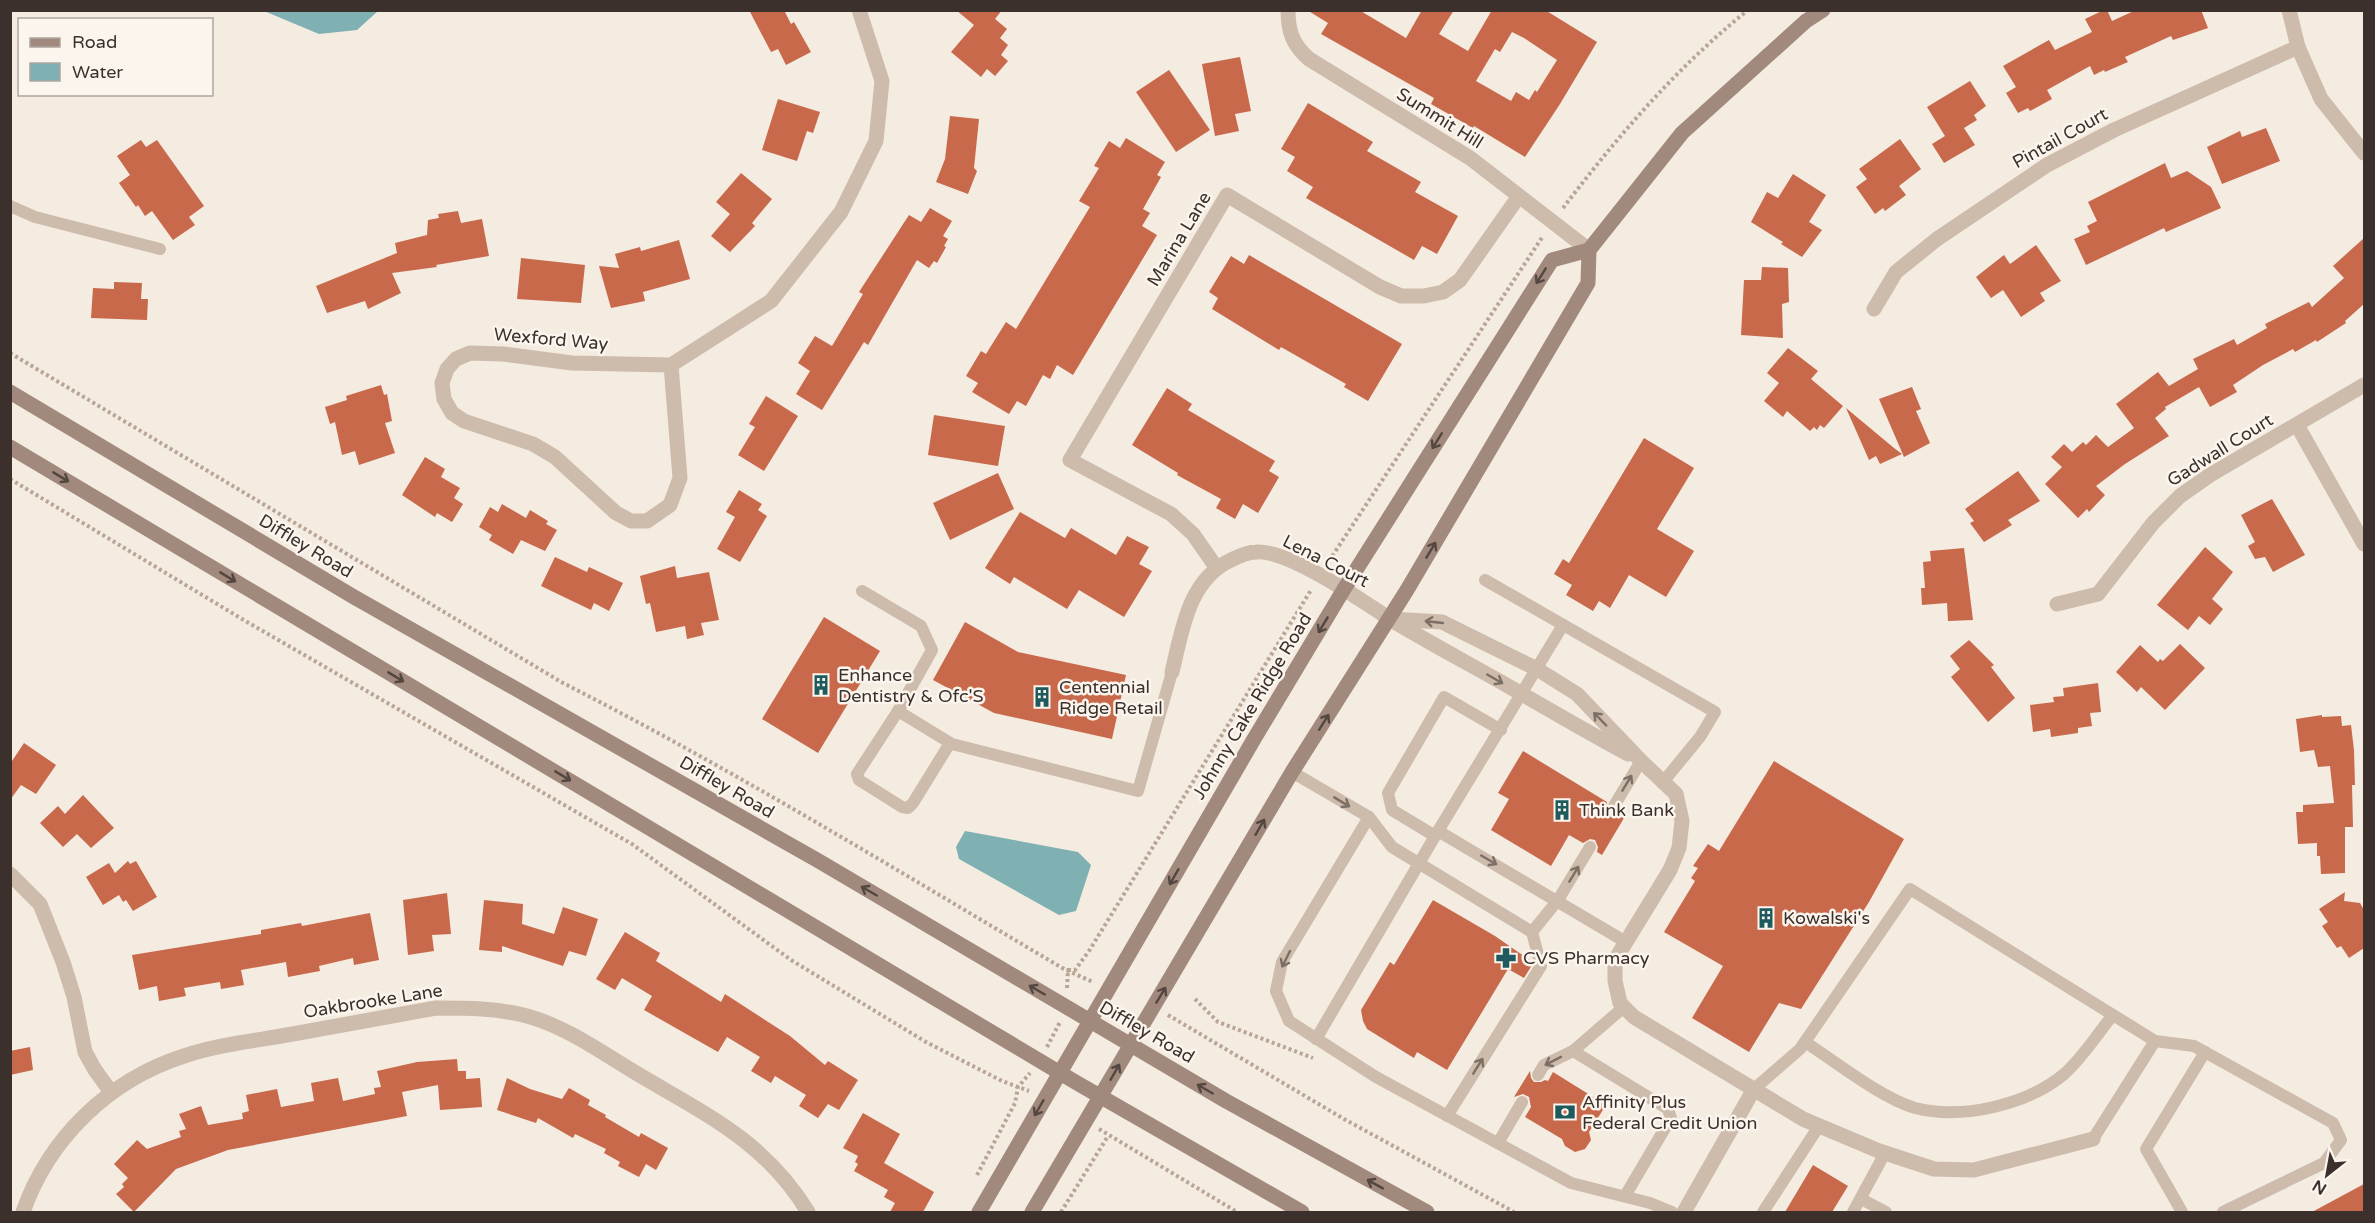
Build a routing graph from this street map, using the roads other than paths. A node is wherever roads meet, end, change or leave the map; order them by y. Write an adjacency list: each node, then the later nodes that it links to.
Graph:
1 (859, 10): 12 (street)
2 (1288, 10): 7 (street, Summit Hill)
3 (1823, 10): 10 (main road)
4 (2289, 10): 5 (street)
5 (2298, 47): 6 (street); 11 (street, Pintail Court)
6 (2364, 153)
7 (1519, 196): 10 (street, Summit Hill); 18 (street, Marina Lane)
8 (10, 206): 9 (lane)
9 (160, 249)
10 (1589, 250): 20 (main road, Johnny Cake Ridge Road, one-way to 20); 23 (main road, one-way to 10)
11 (1874, 309)
12 (671, 365): 12 (street, Wexford Way)
13 (2364, 385): 15 (street, Gadwall Court)
14 (10, 392): 45 (main road, Diffley Road, one-way to 14)
15 (2297, 425): 17 (street); 22 (street, Gadwall Court)
16 (10, 447): 52 (main road, one-way to 52)
17 (2364, 544)
18 (1216, 567): 20 (street, Lena Court); 26 (street, Lena Court)
19 (1485, 580): 24 (lane)
20 (1344, 589): 23 (street, Lena Court); 45 (main road, Johnny Cake Ridge Road, one-way to 45)
21 (862, 591): 28 (lane)
22 (2057, 604)
23 (1390, 618): 25 (street, one-way to 23); 27 (street, Lena Court, one-way to 27); 32 (main road, one-way to 23)
24 (1563, 625): 25 (lane); 33 (lane)
25 (1537, 669): 27 (lane); 31 (street, one-way to 25)
26 (1172, 672): 30 (lane)
27 (1523, 694): 29 (lane); 31 (street, Lena Court)
28 (897, 711): 30 (lane); 30 (lane)
29 (1500, 730): 36 (lane); 36 (lane)
30 (950, 743)
31 (1641, 761): 33 (street); 34 (lane, one-way to 31)
32 (1292, 772): 35 (lane, one-way to 35); 49 (main road, one-way to 32)
33 (1663, 782): 42 (street)
34 (1614, 806)
35 (1369, 818): 38 (lane); 46 (lane, one-way to 46)
36 (1437, 833): 38 (lane); 40 (lane, one-way to 40)
37 (1590, 848): 40 (lane, one-way to 37)
38 (1420, 865): 41 (lane); 46 (lane)
39 (10, 874): 55 (street)
40 (1558, 900): 41 (lane); 42 (lane)
41 (1532, 932): 58 (lane, one-way to 41)
42 (1626, 942): 43 (street)
43 (1624, 1007): 50 (lane); 54 (street)
44 (2113, 1015): 47 (lane); 48 (lane); 48 (lane)
45 (1090, 1021): 49 (main road, Diffley Road); 52 (main road, Johnny Cake Ridge Road)
46 (1316, 1039): 58 (lane)
47 (2155, 1041): 51 (lane); 60 (lane)
48 (1805, 1042): 54 (lane)
49 (1131, 1045): 56 (main road, one-way to 49); 70 (main road, Diffley Road, one-way to 49)
50 (1573, 1051): 53 (lane, one-way to 53); 63 (lane)
51 (2205, 1053): 76 (lane); 77 (lane)
52 (1060, 1072): 56 (main road); 67 (main road, Johnny Cake Ridge Road, one-way to 67)
53 (1538, 1076)
54 (1754, 1089): 59 (street); 72 (street)
55 (111, 1092): 65 (street, Oakbrooke Lane); 66 (street, Oakbrooke Lane)
56 (1101, 1096): 68 (main road); 69 (main road)
57 (1522, 1102): 61 (lane)
58 (1447, 1116): 61 (lane)
59 (1819, 1126): 62 (street); 73 (lane)
60 (2093, 1139): 62 (street)
61 (1498, 1143): 63 (lane)
62 (1885, 1153): 64 (lane)
63 (1625, 1196): 71 (lane)
64 (1861, 1198): 74 (lane); 75 (lane)
65 (23, 1212)
66 (808, 1212)
67 (979, 1212)
68 (1032, 1212)
69 (1302, 1212)
70 (1427, 1212)
71 (1672, 1212)
72 (1684, 1212)
73 (1763, 1212)
74 (1853, 1212)
75 (1886, 1212)
76 (2182, 1212)
77 (2223, 1212)

